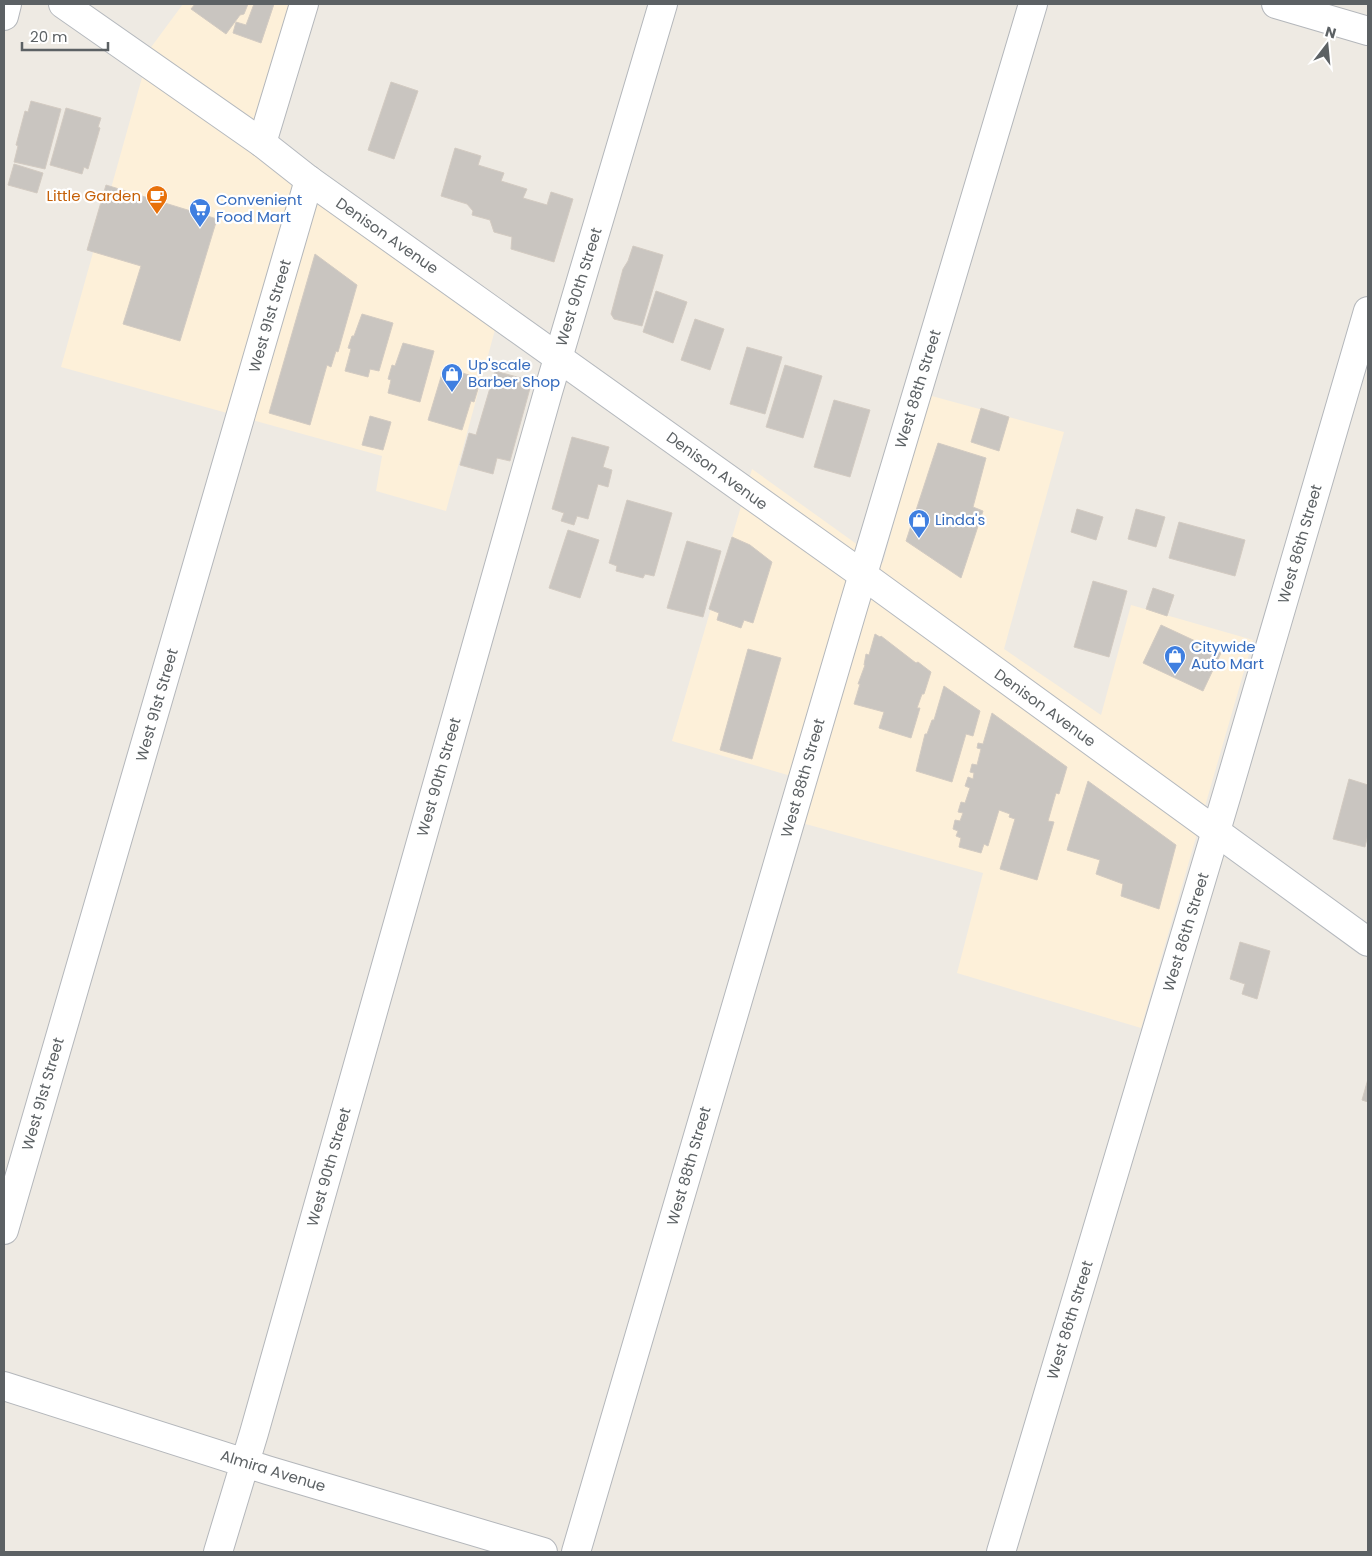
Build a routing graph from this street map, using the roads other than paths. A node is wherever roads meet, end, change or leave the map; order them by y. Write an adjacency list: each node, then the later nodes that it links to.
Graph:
1 (7, 4): 7 (street)
2 (63, 4): 9 (street, Denison Avenue)
3 (304, 4): 9 (street)
4 (663, 4): 12 (street, West 90th Street)
5 (1033, 4): 13 (street, West 88th Street)
6 (1276, 4): 8 (street)
7 (4, 16)
8 (1368, 31)
9 (262, 143): 10 (street, Denison Avenue)
10 (309, 180): 12 (street, Denison Avenue); 16 (street, West 91st Street)
11 (1368, 311): 14 (street, West 86th Street)
12 (558, 356): 13 (street, Denison Avenue); 18 (street, West 90th Street)
13 (863, 576): 14 (street, Denison Avenue); 21 (street, West 88th Street)
14 (1215, 833): 15 (street, Denison Avenue); 22 (street, West 86th Street)
15 (1368, 942)
16 (4, 1230)
17 (4, 1386): 18 (street, Almira Avenue)
18 (245, 1463): 19 (street, West 90th Street); 20 (street, Almira Avenue)
19 (218, 1552)
20 (544, 1552)
21 (576, 1552)
22 (1000, 1552)

